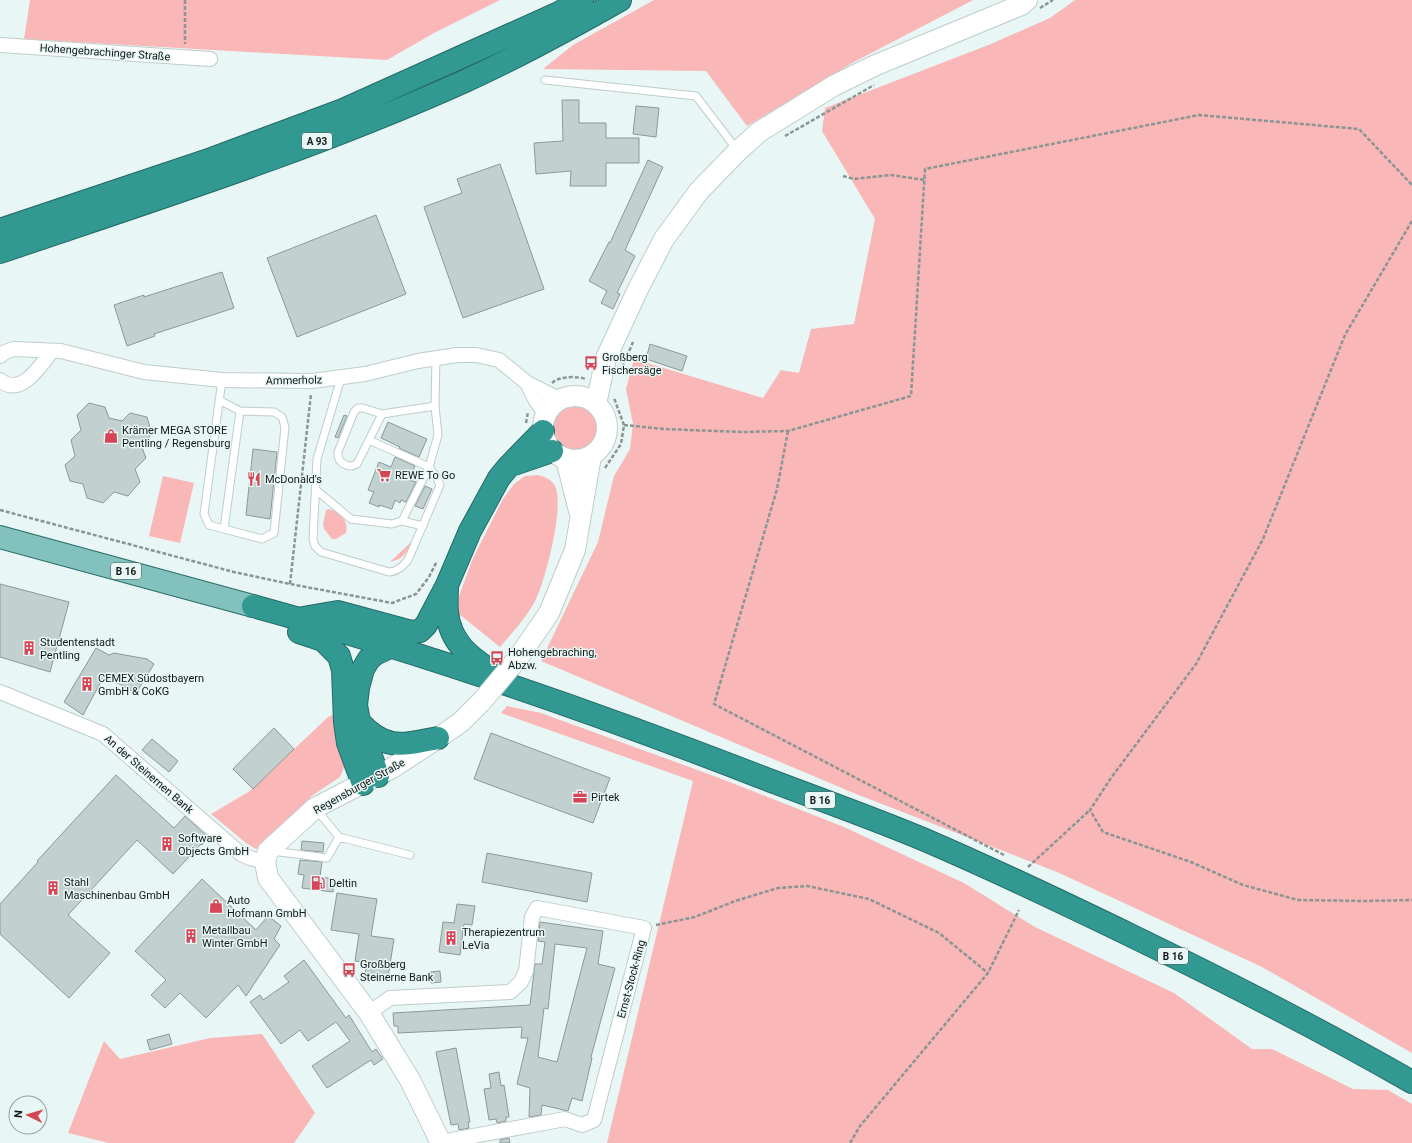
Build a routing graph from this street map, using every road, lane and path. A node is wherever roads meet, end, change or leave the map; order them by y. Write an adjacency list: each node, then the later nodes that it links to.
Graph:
1 (185, 0): 7 (path)
2 (582, 0): 17 (highway, A 93)
3 (620, 0): 18 (highway, A 93)
4 (1053, 0): 5 (path)
5 (1032, 6): 12 (street)
6 (0, 45): 7 (street, Hohengebrachinger Straße)
7 (185, 57): 8 (street, Hohengebrachinger Straße)
8 (210, 59)
9 (545, 80): 12 (lane)
10 (878, 83): 11 (path)
11 (783, 138)
12 (738, 151): 28 (street)
13 (843, 176): 14 (path)
14 (925, 180): 15 (path); 34 (path)
15 (1412, 186)
16 (1412, 221): 57 (path)
17 (0, 230)
18 (0, 252)
19 (633, 341): 23 (path)
20 (52, 351): 21 (street, Ammerholz); 25 (street); 26 (street, Ammerholz)
21 (0, 356)
22 (436, 358): 24 (street, Ammerholz); 30 (lane); 33 (street, Ammerholz)
23 (619, 376)
24 (341, 378): 27 (street, Ammerholz); 38 (lane)
25 (0, 380)
26 (222, 380): 27 (street, Ammerholz); 29 (lane)
27 (312, 381): 46 (path)
28 (595, 391): 33 (street); 33 (path); 34 (path); 36 (street)
29 (219, 400): 31 (lane); 43 (lane)
30 (435, 406): 32 (lane); 37 (lane)
31 (240, 411): 43 (lane); 43 (lane)
32 (382, 414): 35 (lane); 35 (lane)
33 (550, 419): 36 (street); 40 (street, Regensburger Straße); 47 (highway)
34 (788, 431): 60 (path)
35 (369, 440): 37 (lane)
36 (591, 456): 40 (street, Regensburger Straße)
37 (429, 467): 41 (lane); 42 (lane)
38 (316, 490): 41 (lane); 42 (lane)
39 (0, 510): 46 (path)
40 (580, 518): 54 (street, Regensburger Straße, bridge)
41 (402, 521): 42 (lane)
42 (423, 526)
43 (224, 529)
44 (0, 537): 48 (main road, B 16)
45 (439, 557): 46 (path)
46 (290, 584)
47 (447, 585): 49 (highway); 51 (highway)
48 (253, 606): 49 (highway, B 16); 55 (highway)
49 (297, 618): 50 (highway, B 16)
50 (392, 646): 51 (highway, B 16); 53 (highway)
51 (514, 686): 68 (highway, B 16)
52 (0, 692): 61 (street, An der Steinernen Bank)
53 (359, 722): 54 (highway); 55 (highway)
54 (438, 738): 55 (street, Regensburger Straße)
55 (370, 780): 56 (street, Regensburger Straße)
56 (315, 808): 58 (lane); 61 (street, Regensburger Straße)
57 (1090, 810): 62 (path); 63 (path)
58 (339, 837): 59 (lane); 61 (lane)
59 (410, 856)
60 (1007, 856)
61 (267, 857): 67 (street)
62 (1021, 864)
63 (1412, 900)
64 (1019, 910): 66 (path)
65 (644, 928): 66 (path); 67 (street, Ernst-Stock-Ring); 69 (street, Ernst-Stock-Ring)
66 (988, 973): 70 (path)
67 (369, 1013): 69 (street)
68 (1412, 1082)
69 (441, 1143)
70 (850, 1143)

